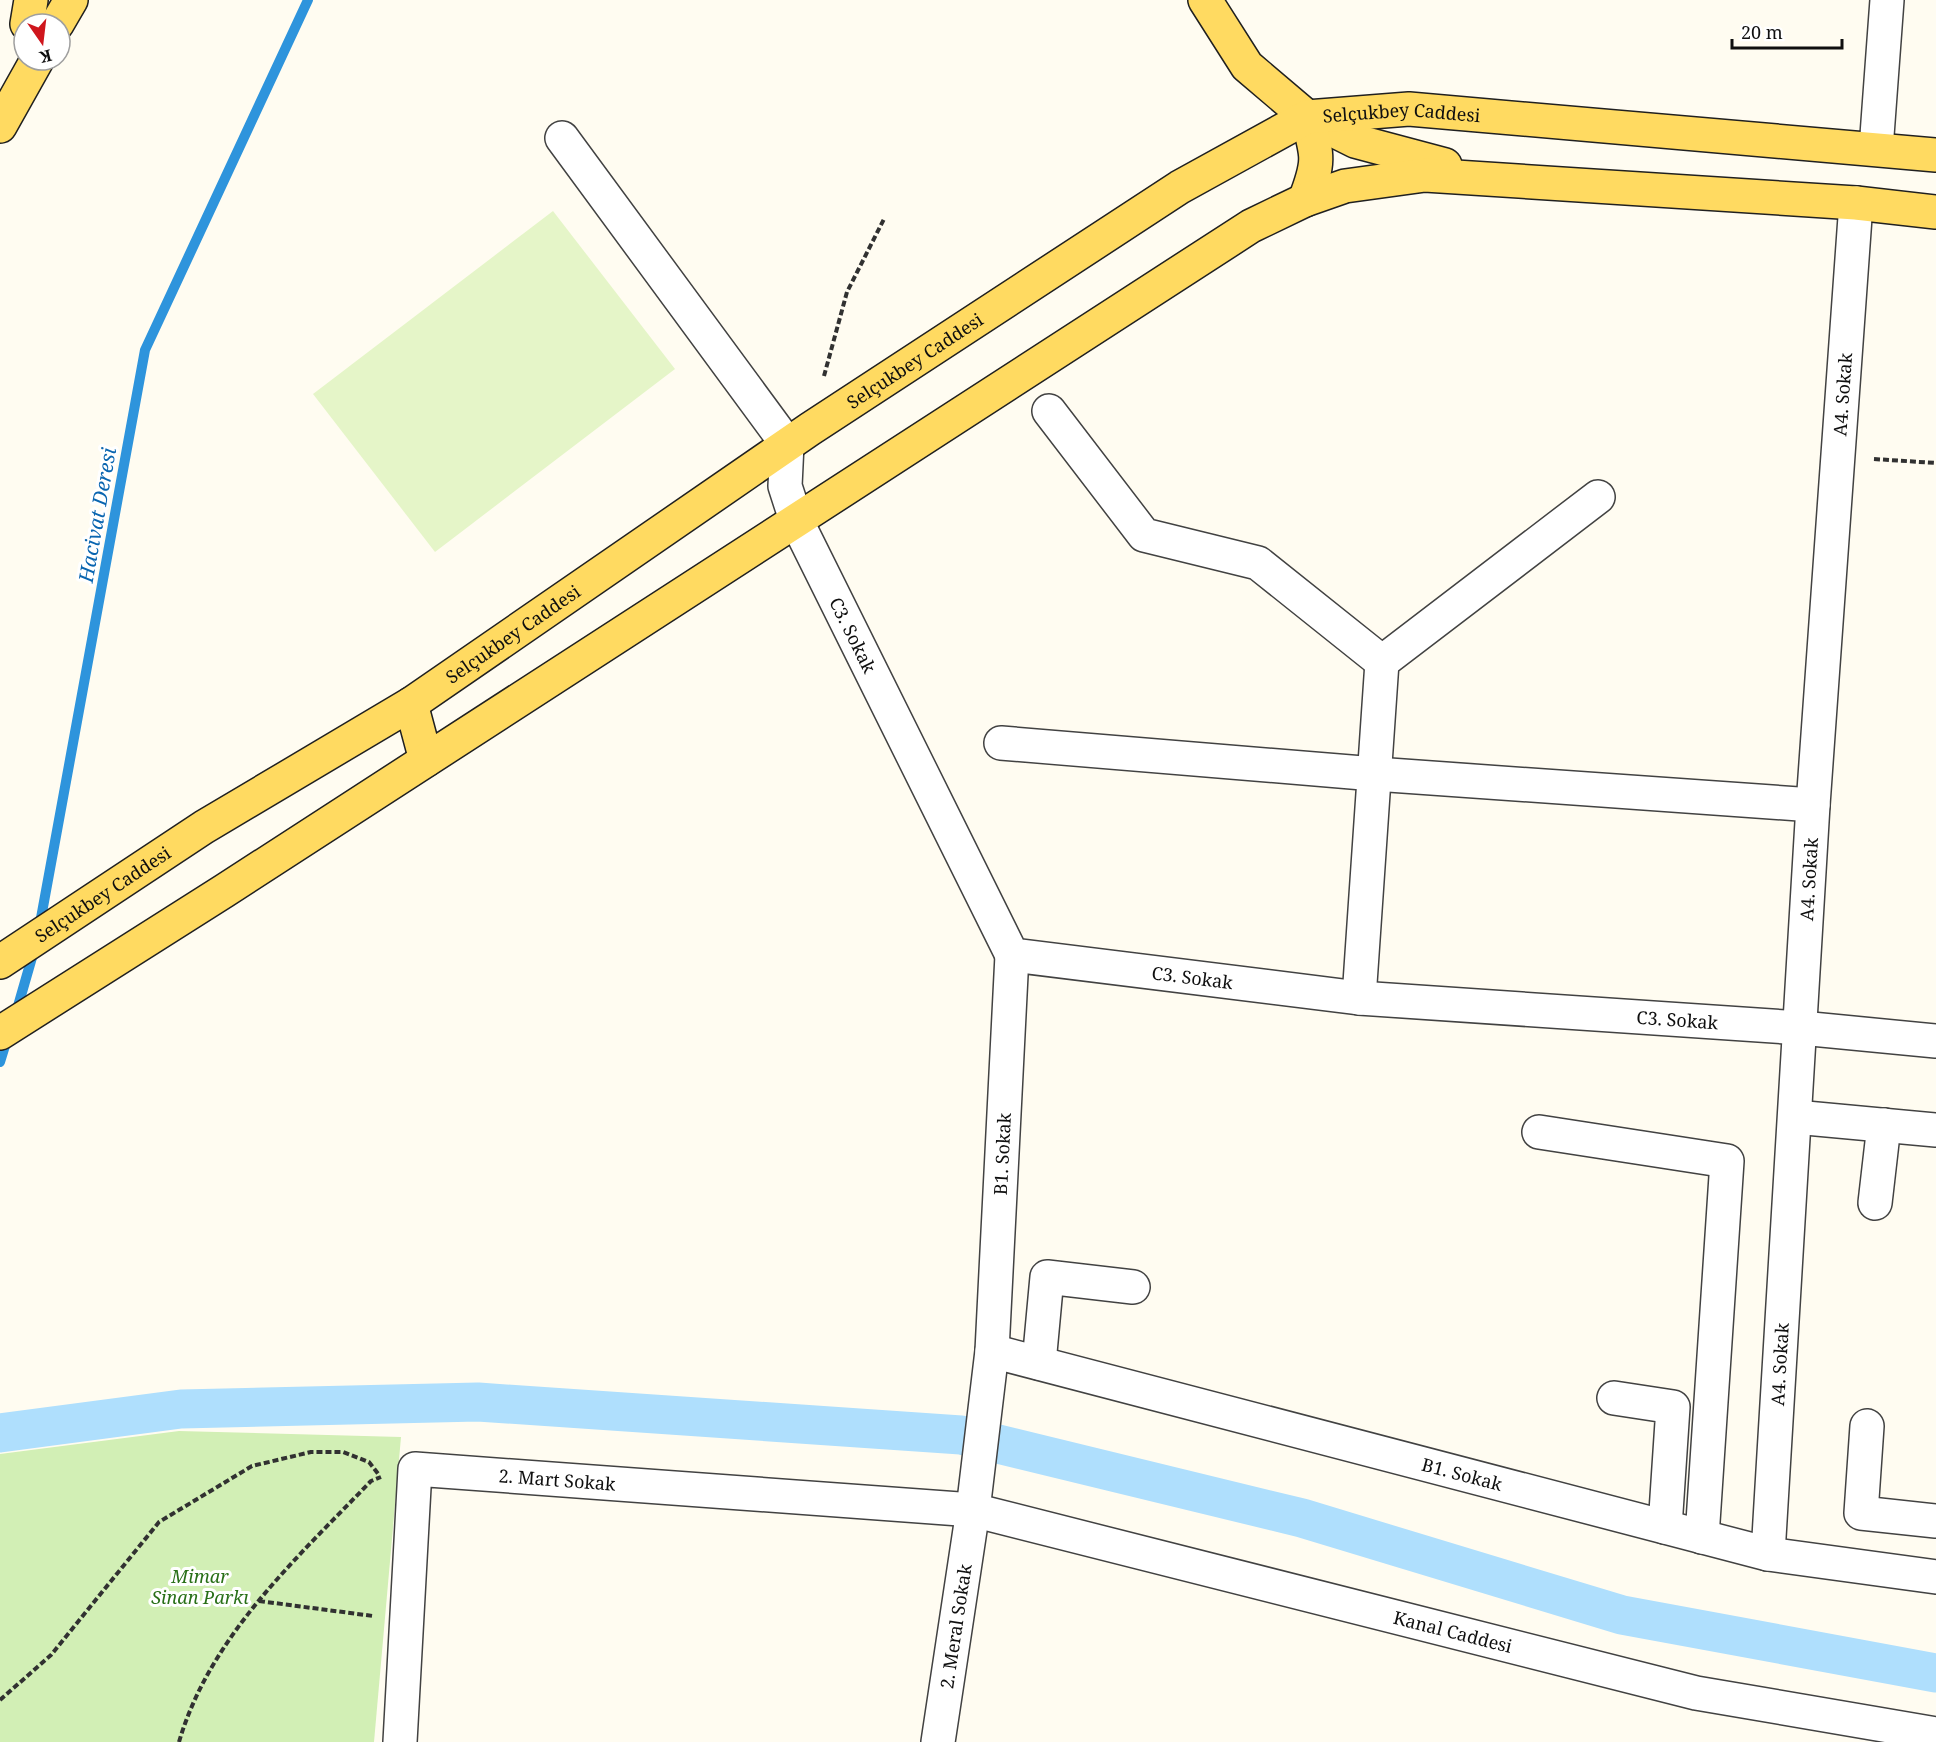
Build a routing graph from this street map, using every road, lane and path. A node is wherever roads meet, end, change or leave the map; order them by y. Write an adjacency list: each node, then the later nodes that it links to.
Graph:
1 (1205, 0): 6 (main road)
2 (1887, 0): 8 (street)
3 (17, 72): 5 (main road)
4 (30, 72): 5 (main road)
5 (7, 113)
6 (1307, 117): 8 (main road, Selçukbey Caddesi); 10 (main road); 11 (main road); 16 (main road, Selçukbey Caddesi)
7 (562, 138): 16 (street)
8 (1876, 149): 9 (main road, Selçukbey Caddesi)
9 (1936, 155)
10 (1505, 180): 11 (main road); 12 (main road)
11 (1305, 200): 20 (main road)
12 (1856, 203): 13 (main road); 17 (street, A4. Sokak)
13 (1936, 212)
14 (884, 219): 16 (path)
15 (1049, 411): 21 (street)
16 (799, 437): 20 (street, C3. Sokak); 22 (main road, Selçukbey Caddesi)
17 (1838, 456): 18 (path); 26 (street, A4. Sokak)
18 (1936, 463)
19 (1598, 497): 21 (street)
20 (796, 520): 24 (main road); 27 (street, C3. Sokak)
21 (1382, 662): 25 (street)
22 (411, 704): 24 (main road); 28 (main road, Selçukbey Caddesi)
23 (1001, 743): 25 (street)
24 (426, 760): 31 (main road)
25 (1375, 774): 26 (street); 29 (street)
26 (1813, 805): 30 (street, A4. Sokak)
27 (1012, 955): 29 (street, C3. Sokak); 39 (street, B1. Sokak)
28 (0, 962)
29 (1359, 998): 30 (street, C3. Sokak)
30 (1801, 1028): 32 (street, C3. Sokak); 33 (street, A4. Sokak)
31 (0, 1033)
32 (1936, 1041)
33 (1796, 1117): 34 (street); 49 (street, A4. Sokak)
34 (1884, 1125): 35 (street); 37 (street)
35 (1936, 1130)
36 (1539, 1132): 48 (street)
37 (1875, 1203)
38 (1133, 1287): 40 (street)
39 (992, 1351): 40 (street, B1. Sokak); 45 (street, B1. Sokak)
40 (1040, 1363): 47 (street, B1. Sokak)
41 (1614, 1398): 47 (street)
42 (1867, 1426): 46 (street)
43 (415, 1469): 44 (path); 45 (street, 2. Mart Sokak); 52 (street)
44 (381, 1477): 51 (path); 53 (path)
45 (973, 1510): 54 (street, Kanal Caddesi); 57 (street, 2. Meral Sokak)
46 (1936, 1521)
47 (1665, 1527): 48 (street, B1. Sokak)
48 (1702, 1537): 49 (street, B1. Sokak)
49 (1768, 1554): 50 (street, B1. Sokak)
50 (1936, 1577)
51 (259, 1601): 52 (path); 55 (path)
52 (407, 1619): 56 (street)
53 (0, 1700)
54 (1936, 1734)
55 (180, 1742)
56 (400, 1742)
57 (938, 1742)

